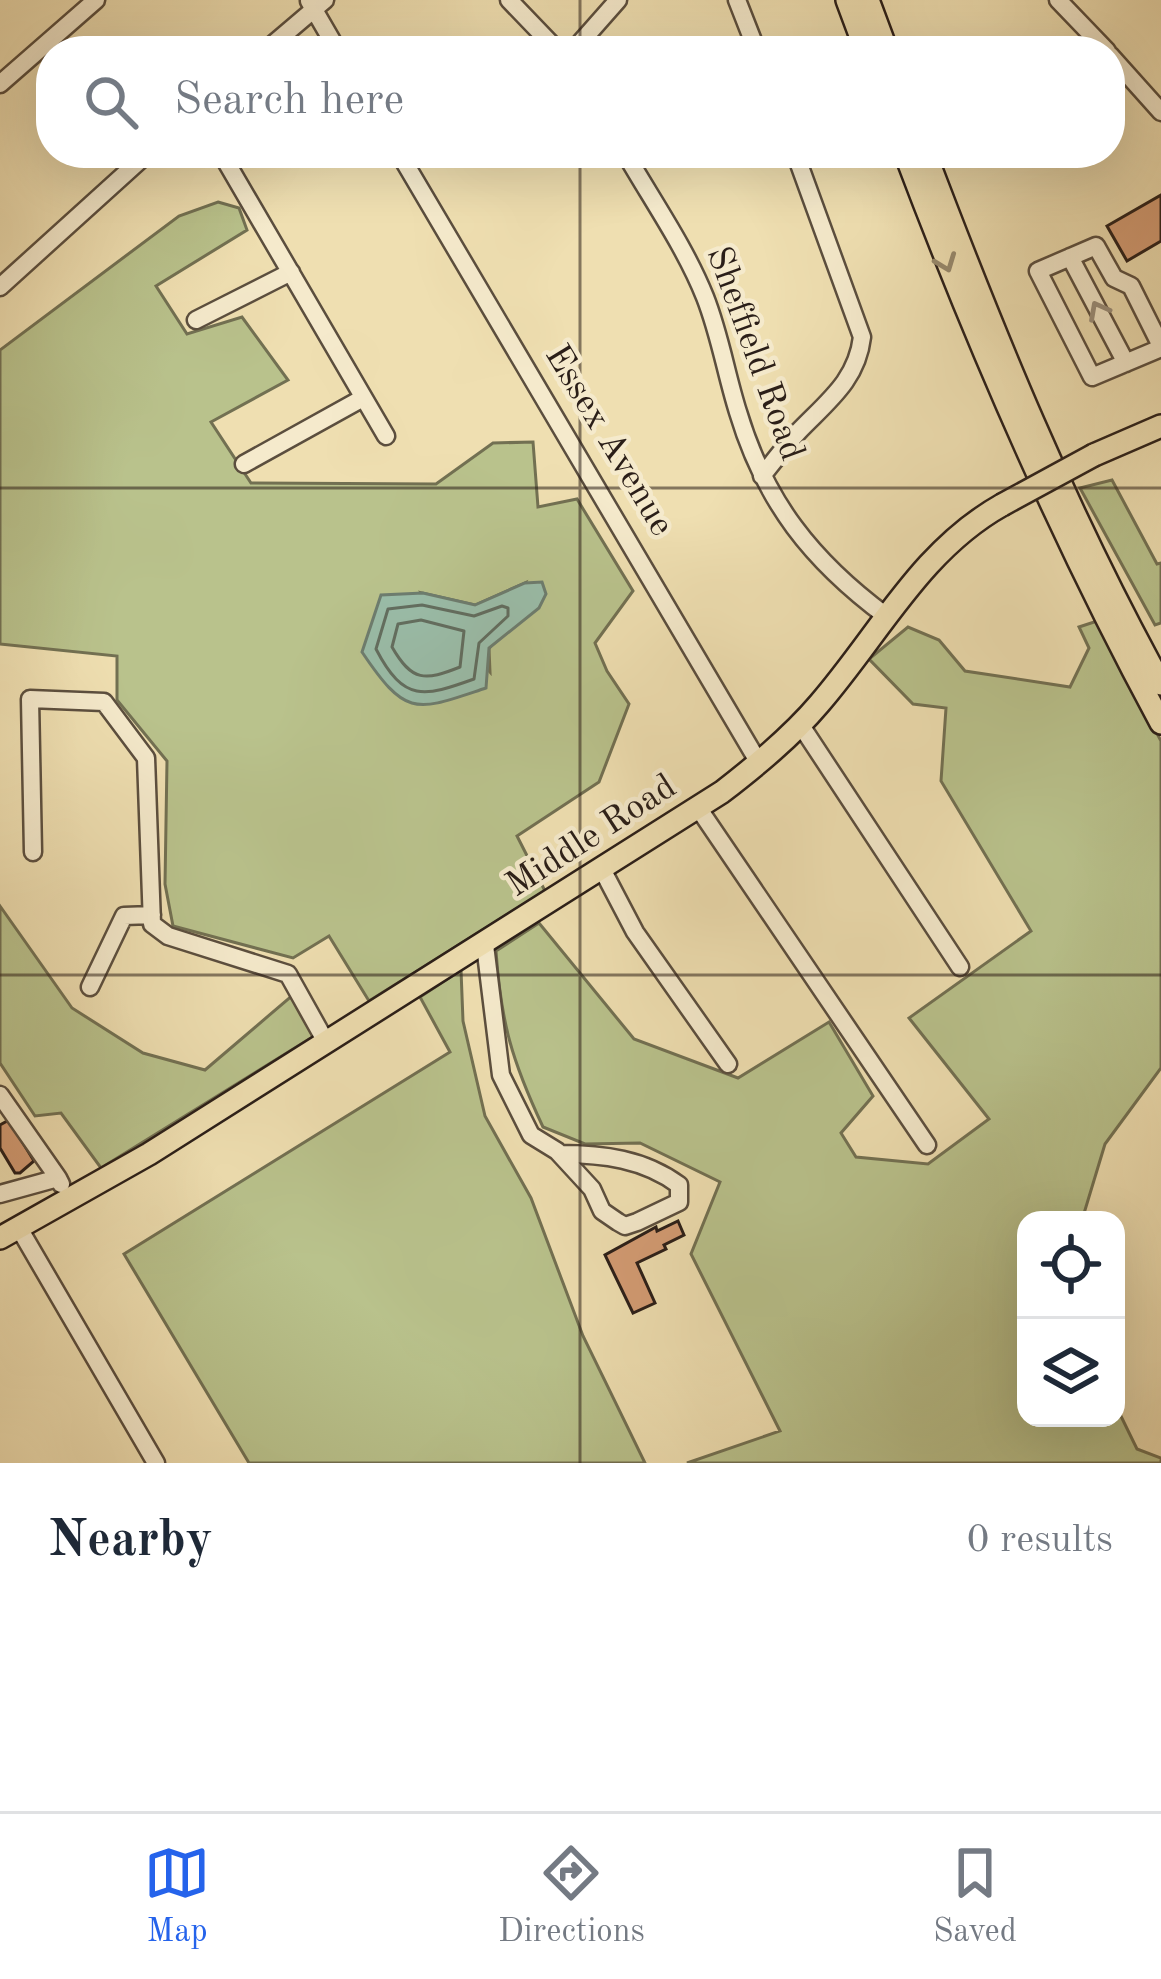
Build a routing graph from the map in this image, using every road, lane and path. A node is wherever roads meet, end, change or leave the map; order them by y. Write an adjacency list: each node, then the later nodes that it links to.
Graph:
1 (96, 0): 9 (street)
2 (509, 0): 12 (street)
3 (618, 0): 13 (street)
4 (737, 0): 14 (street)
5 (847, 0): 15 (main road)
6 (868, 0): 16 (main road)
7 (1058, 0): 17 (street)
8 (316, 3): 10 (street); 11 (street)
9 (55, 36)
10 (281, 36)
11 (331, 36)
12 (544, 36)
13 (586, 36)
14 (751, 36)
15 (860, 36)
16 (881, 36)
17 (1092, 36)
18 (36, 52): 20 (street)
19 (1125, 72): 21 (street)
20 (0, 84)
21 (1161, 112)
22 (131, 168): 31 (street)
23 (230, 168): 30 (street)
24 (408, 168): 44 (street, Essex Avenue)
25 (633, 168): 39 (street, Sheffield Road)
26 (800, 168): 39 (street)
27 (911, 168): 42 (main road, one-way to 42)
28 (932, 168): 41 (main road)
29 (1070, 257): 33 (street); 34 (street, one-way to 29); 34 (street)
30 (291, 272): 32 (street); 35 (street)
31 (0, 287)
32 (196, 320)
33 (1161, 347): 34 (street)
34 (1126, 363)
35 (363, 398): 37 (street); 38 (street)
36 (1161, 425): 40 (main road, Middle Road, bridge)
37 (386, 436)
38 (244, 464)
39 (762, 476): 40 (street, Sheffield Road)
40 (886, 616): 43 (main road, Middle Road)
41 (1161, 684)
42 (1161, 723)
43 (800, 724): 44 (main road, Middle Road); 50 (street)
44 (759, 763): 45 (main road, Middle Road)
45 (699, 809): 47 (main road, Middle Road); 55 (street)
46 (33, 853): 48 (street)
47 (603, 871): 49 (main road, Middle Road); 53 (street)
48 (152, 915): 51 (street); 52 (street)
49 (485, 945): 52 (main road, Middle Road); 56 (street)
50 (960, 967)
51 (90, 987)
52 (326, 1042): 59 (main road, Middle Road)
53 (728, 1064)
54 (0, 1096): 57 (street)
55 (927, 1145)
56 (560, 1154): 56 (street)
57 (58, 1178): 58 (street); 59 (street)
58 (0, 1194)
59 (70, 1201): 60 (main road, Middle Road)
60 (6, 1231): 61 (street)
61 (156, 1463)

